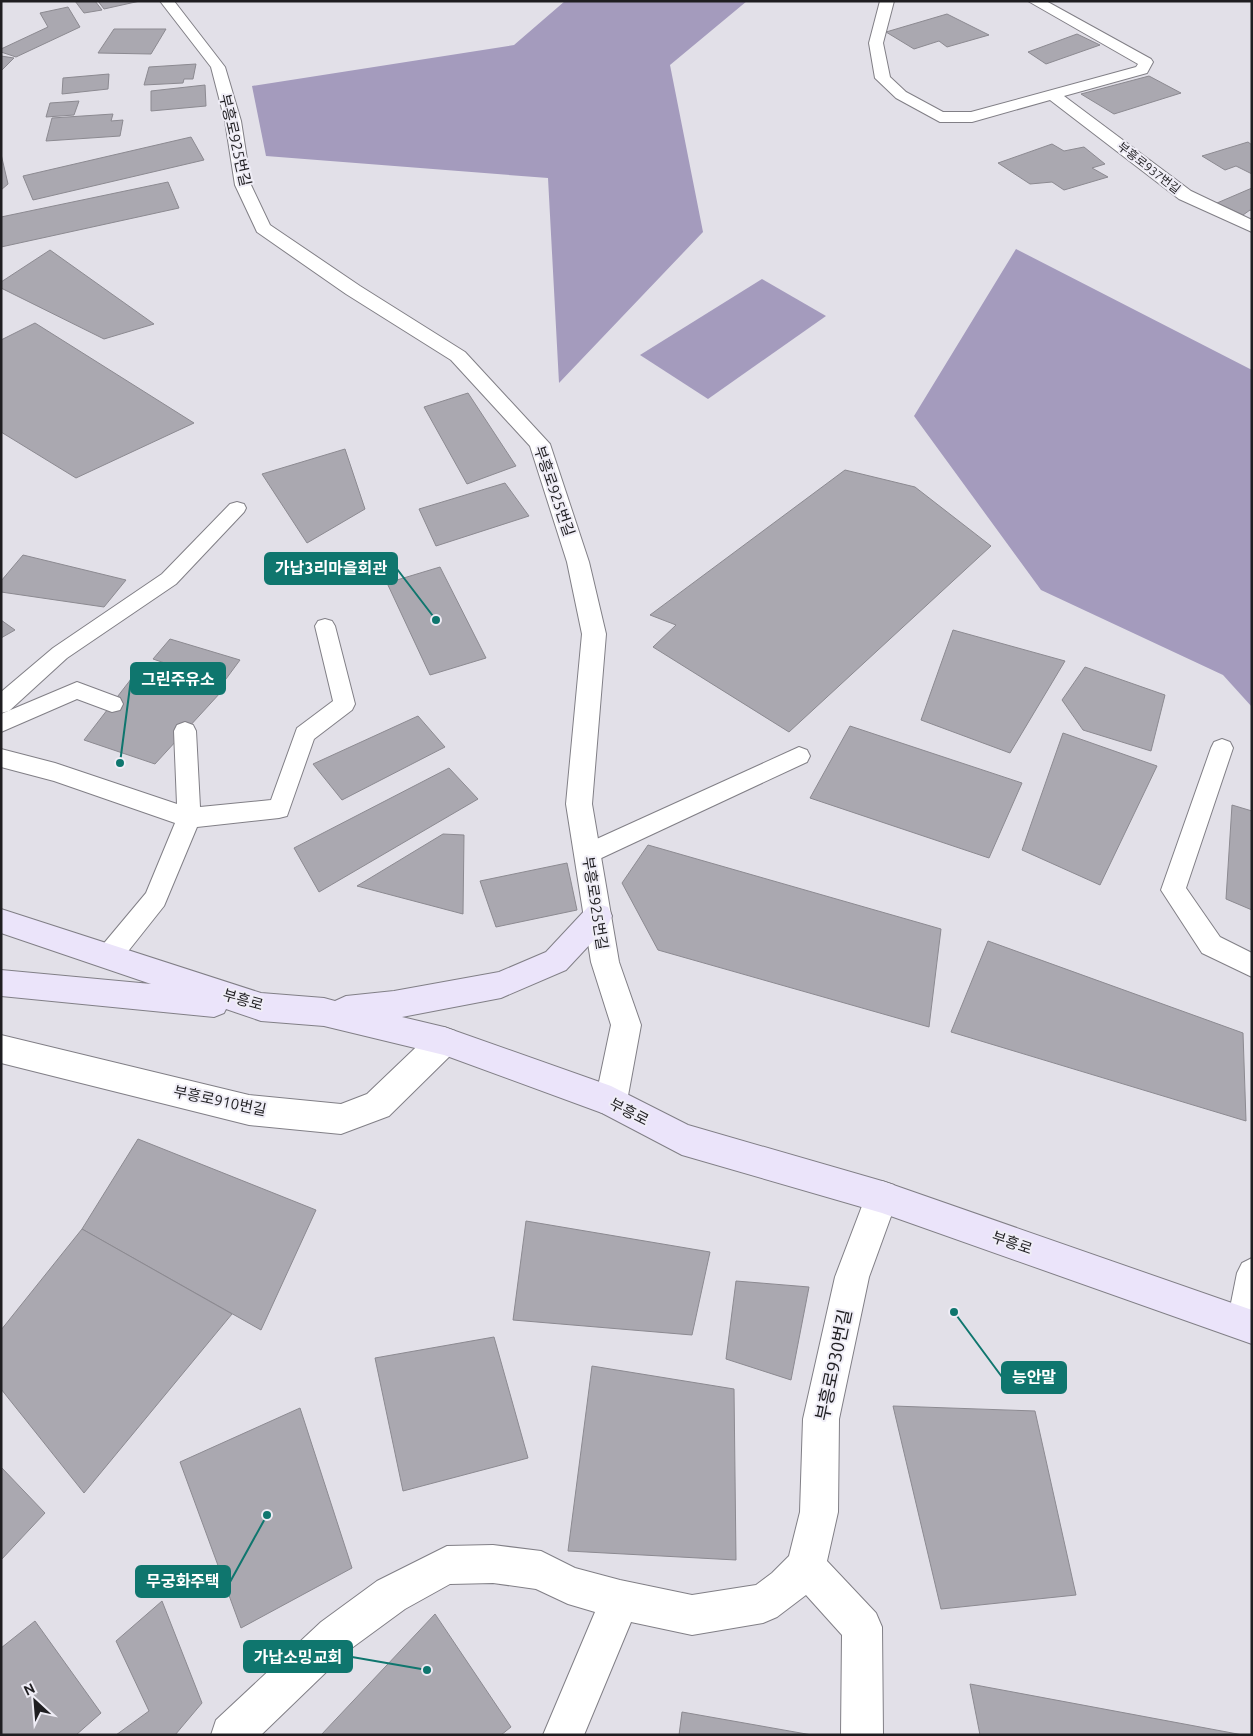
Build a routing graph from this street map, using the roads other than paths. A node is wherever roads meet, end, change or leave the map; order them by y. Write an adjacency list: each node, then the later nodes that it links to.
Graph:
1 (167, 1): 16 (street, 부흥로925번길)
2 (887, 1): 4 (street)
3 (1035, 1): 4 (street)
4 (1054, 96): 5 (street, 부흥로937번길)
5 (1252, 228)
6 (237, 508): 9 (lane)
7 (325, 626): 15 (lane)
8 (112, 704): 10 (lane)
9 (1, 705)
10 (1, 724)
11 (185, 732): 15 (lane)
12 (1222, 748): 20 (lane)
13 (799, 756): 16 (lane)
14 (1, 758): 15 (lane)
15 (189, 818): 19 (lane)
16 (587, 854): 17 (street, 부흥로925번길)
17 (598, 916): 23 (main road); 26 (street, 부흥로925번길)
18 (1, 921): 19 (main road, 부흥로)
19 (109, 956): 22 (main road, 부흥로)
20 (1252, 966)
21 (1, 983): 22 (main road)
22 (261, 1007): 23 (main road, 부흥로)
23 (324, 1012): 24 (main road, 부흥로)
24 (444, 1041): 25 (street, 부흥로910번길); 26 (main road, 부흥로)
25 (1, 1049)
26 (611, 1102): 27 (main road, 부흥로)
27 (882, 1198): 29 (main road, 부흥로); 30 (street, 부흥로930번길)
28 (1252, 1273): 29 (lane)
29 (1247, 1325)
30 (806, 1567): 31 (street); 34 (street)
31 (620, 1600): 32 (street); 33 (street)
32 (230, 1735)
33 (563, 1735)
34 (862, 1735)

